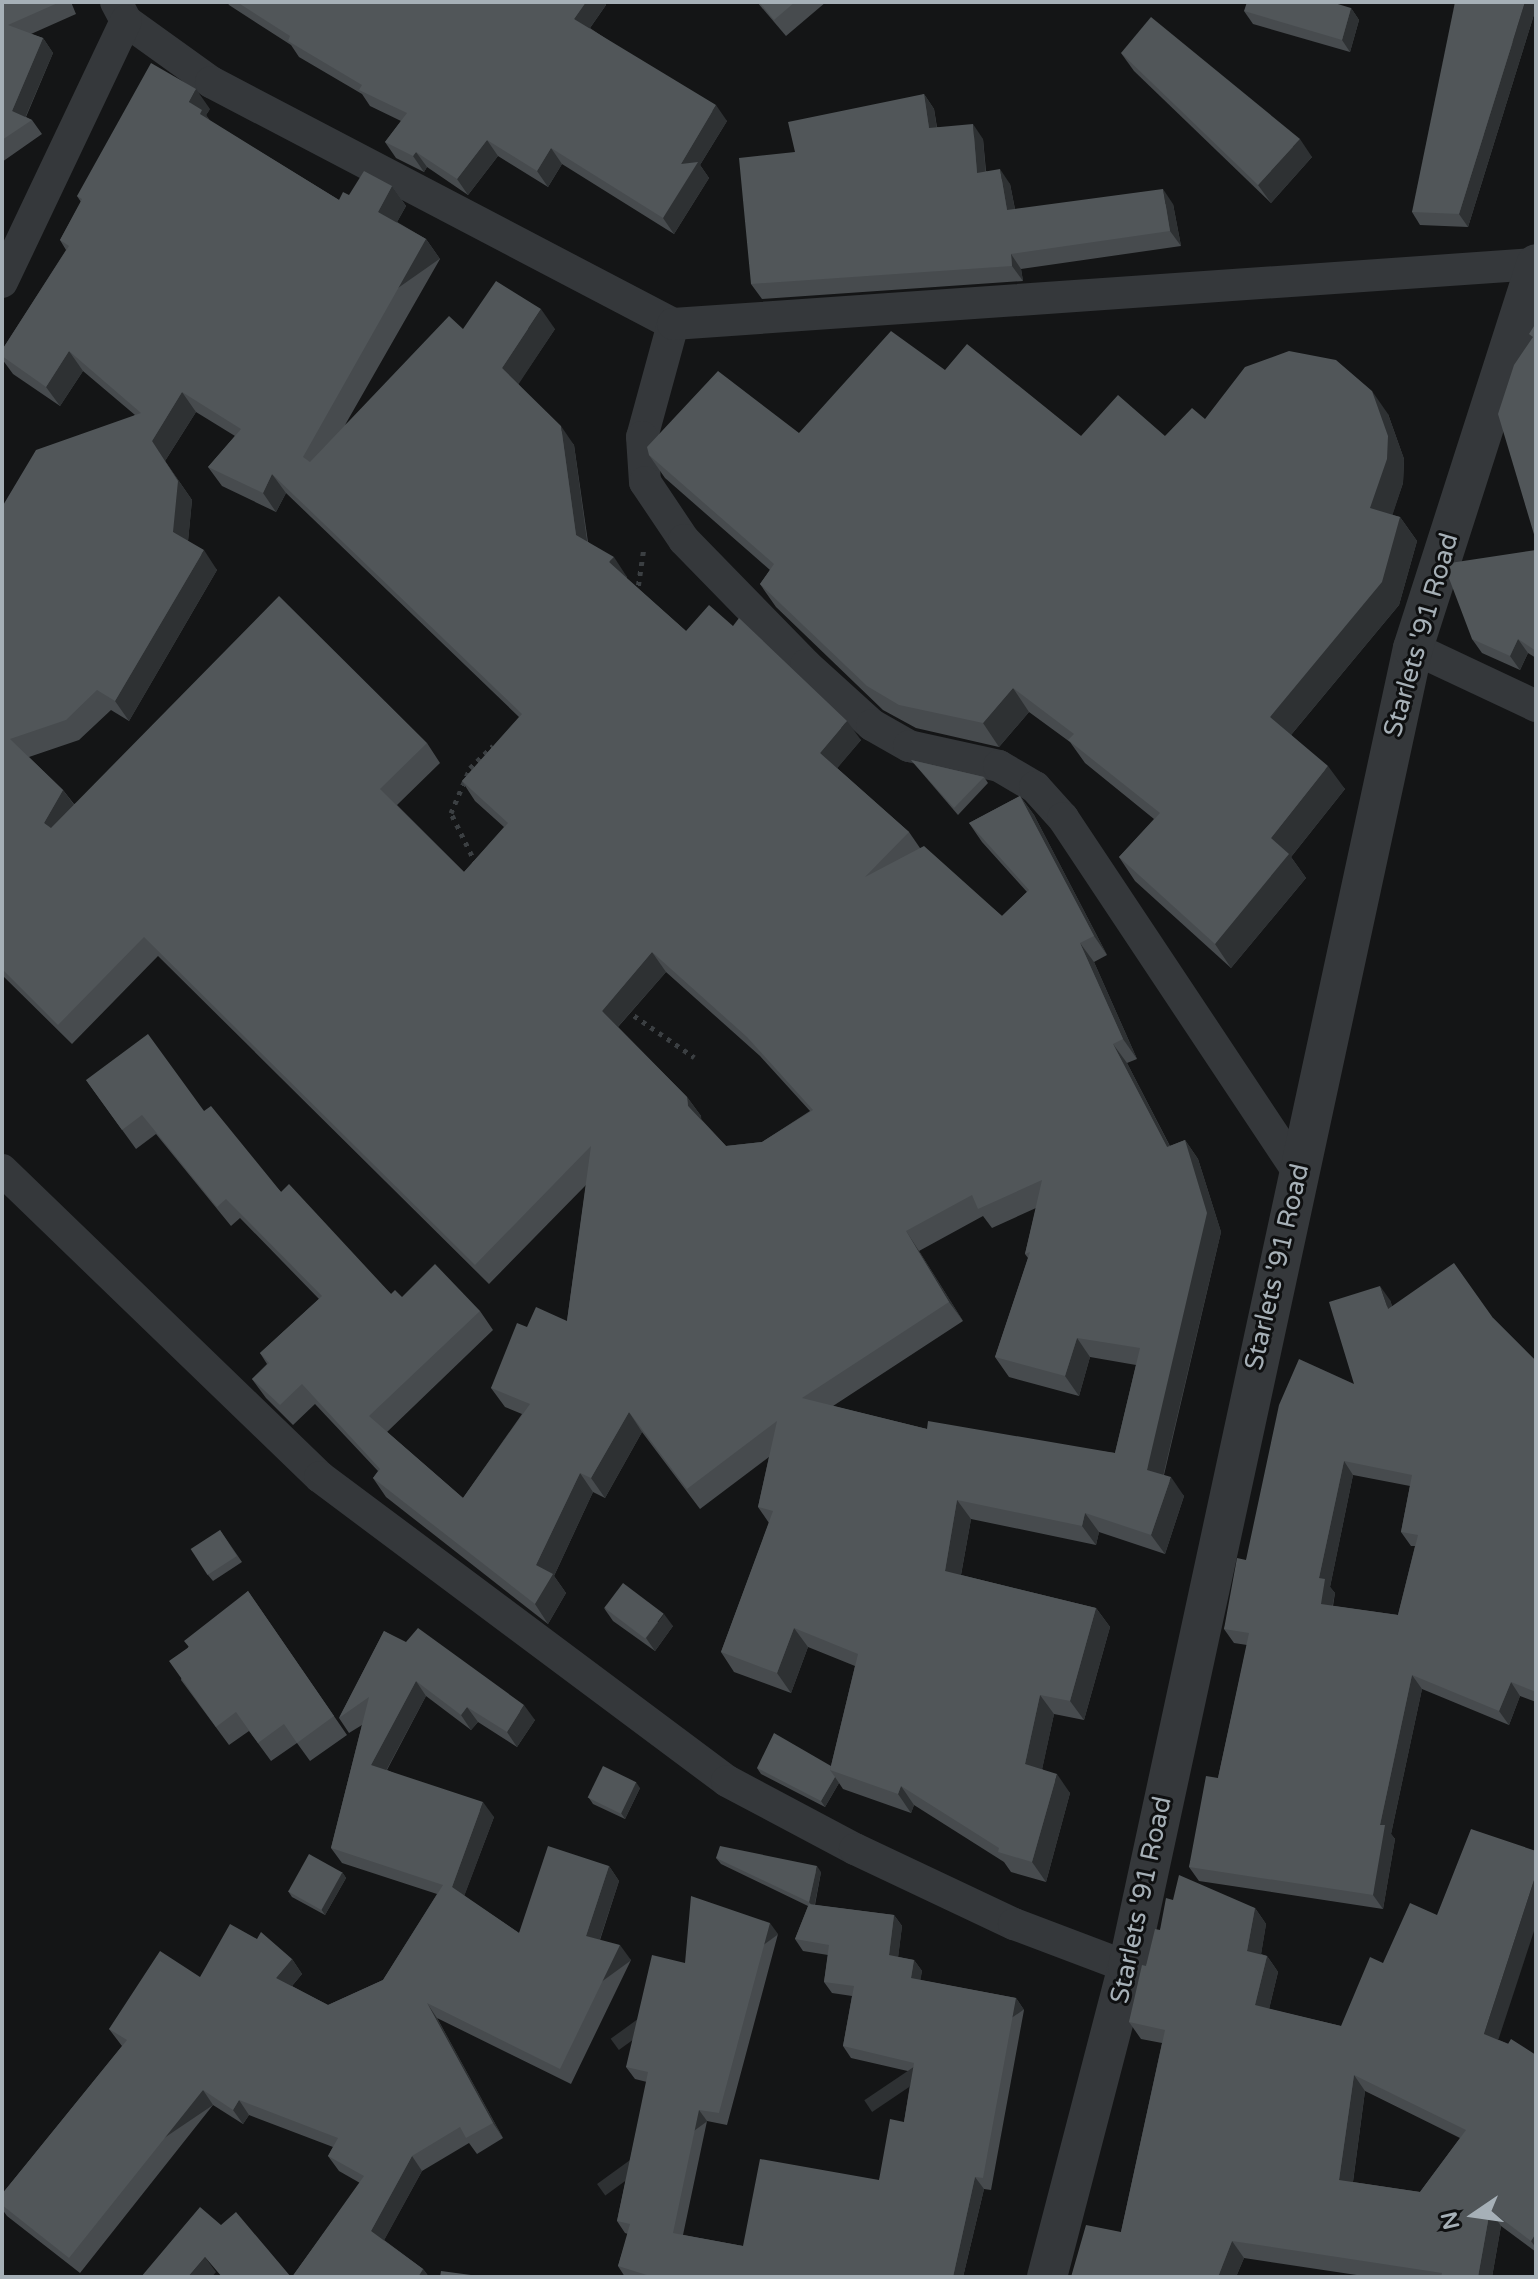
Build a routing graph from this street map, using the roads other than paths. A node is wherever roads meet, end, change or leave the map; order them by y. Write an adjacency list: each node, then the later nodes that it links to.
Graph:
1 (121, 11): 3 (street); 4 (street)
2 (1536, 264): 4 (street); 5 (street, Starlets '91 Road)
3 (2, 282)
4 (673, 324): 8 (street)
5 (1413, 648): 6 (street); 8 (street, Starlets '91 Road)
6 (1536, 706)
7 (2, 1170): 9 (street)
8 (1298, 1172): 9 (street, Starlets '91 Road)
9 (1128, 1967): 10 (street, Starlets '91 Road)
10 (1047, 2277)

